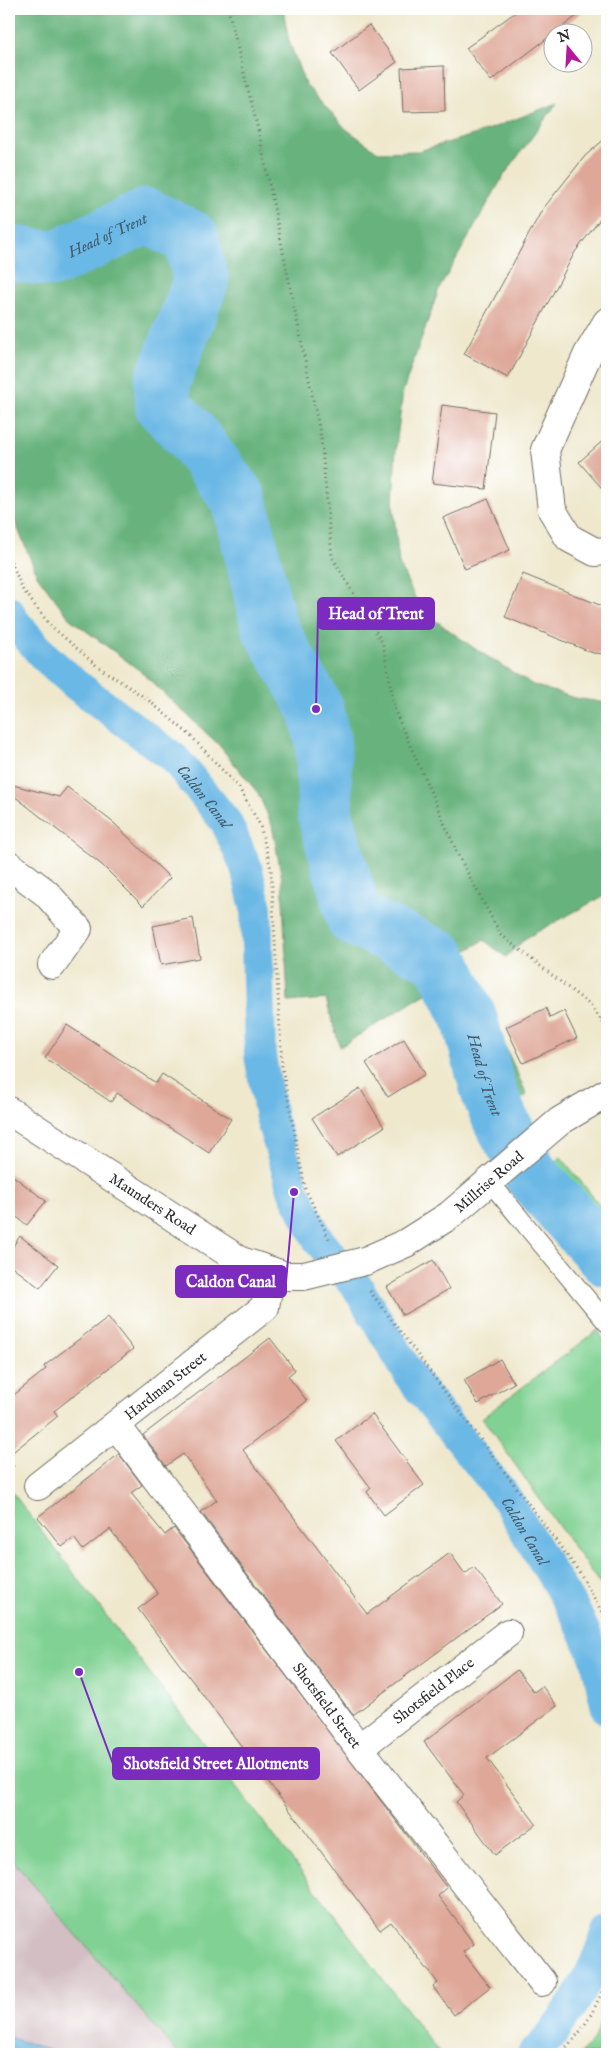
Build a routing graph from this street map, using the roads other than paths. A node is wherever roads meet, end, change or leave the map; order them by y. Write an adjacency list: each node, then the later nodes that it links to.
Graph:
1 (607, 322): 2 (street)
2 (607, 551)
3 (9, 865): 4 (street)
4 (52, 965)
5 (607, 1093): 7 (street, Millrise Road)
6 (13, 1120): 8 (street, Maunders Road)
7 (495, 1176): 9 (street, Millrise Road, bridge); 10 (lane)
8 (271, 1272): 9 (street, Maunders Road); 11 (street, Hardman Street)
9 (304, 1276)
10 (607, 1323)
11 (116, 1425): 12 (street, Hardman Street); 14 (street, Shotsfield Street)
12 (38, 1486)
13 (508, 1633): 14 (street, Shotsfield Place)
14 (359, 1748): 15 (street, Shotsfield Street)
15 (542, 1982)

